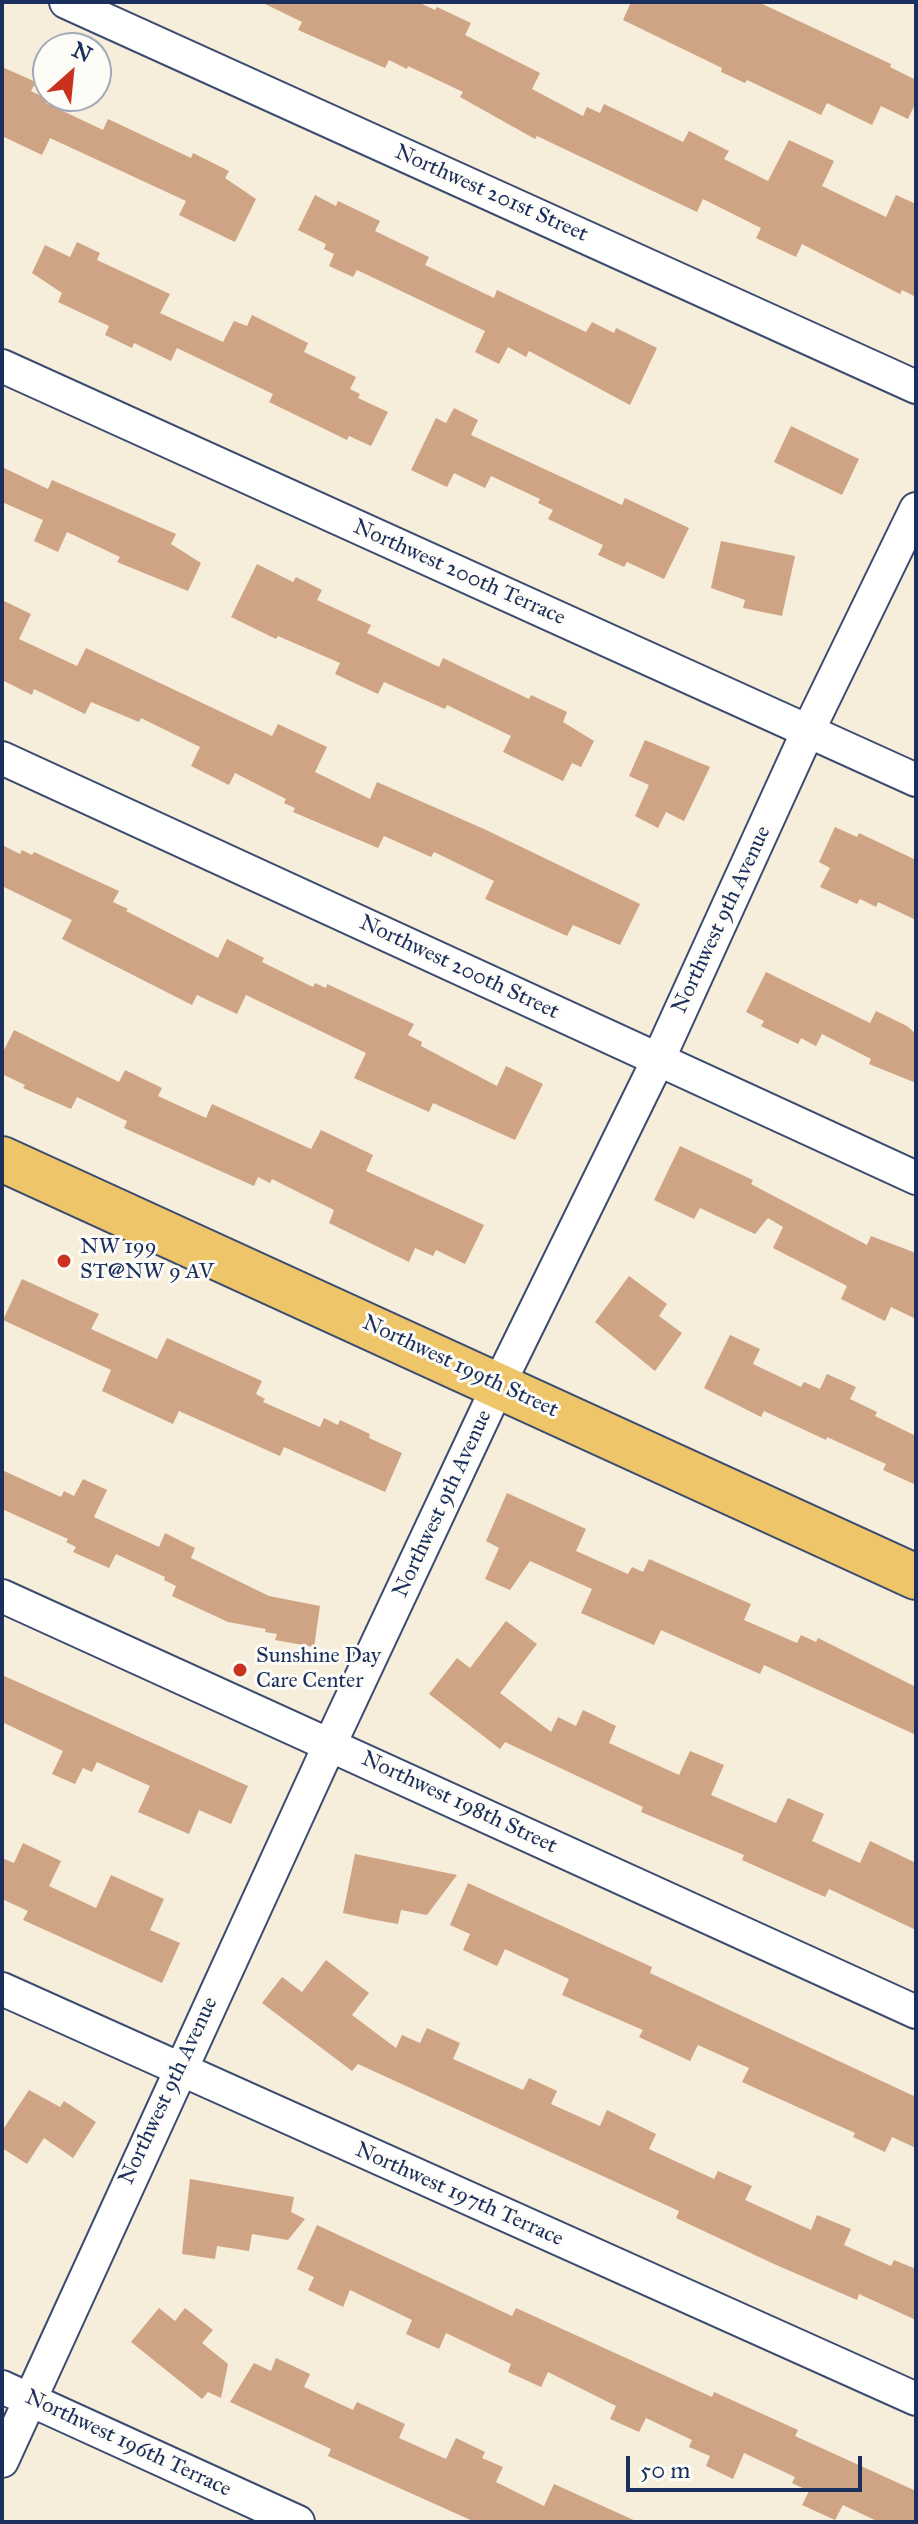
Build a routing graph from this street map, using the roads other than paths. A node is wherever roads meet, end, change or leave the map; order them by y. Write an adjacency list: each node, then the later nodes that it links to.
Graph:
1 (66, 2): 3 (street, Northwest 201st Street)
2 (2, 366): 5 (street, Northwest 200th Terrace)
3 (916, 387)
4 (916, 509): 5 (street, Northwest 9th Avenue)
5 (808, 731): 7 (street, Northwest 200th Terrace); 8 (street, Northwest 9th Avenue)
6 (2, 758): 8 (street, Northwest 200th Street)
7 (916, 780)
8 (658, 1060): 10 (street, Northwest 200th Street); 11 (street, Northwest 9th Avenue)
9 (2, 1159): 11 (main road, Northwest 199th Street)
10 (916, 1178)
11 (499, 1384): 12 (main road, Northwest 199th Street); 14 (street, Northwest 9th Avenue)
12 (916, 1577)
13 (2, 1596): 14 (street, Northwest 198th Street)
14 (330, 1744): 16 (street, Northwest 198th Street); 17 (street, Northwest 9th Avenue)
15 (2, 1989): 17 (street, Northwest 197th Terrace)
16 (916, 2012)
17 (178, 2069): 18 (street, Northwest 9th Avenue); 19 (street, Northwest 197th Terrace)
18 (16, 2393): 20 (street, Northwest 9th Avenue); 21 (street, Northwest 196th Terrace)
19 (916, 2399)
20 (2, 2461)
21 (298, 2522)

